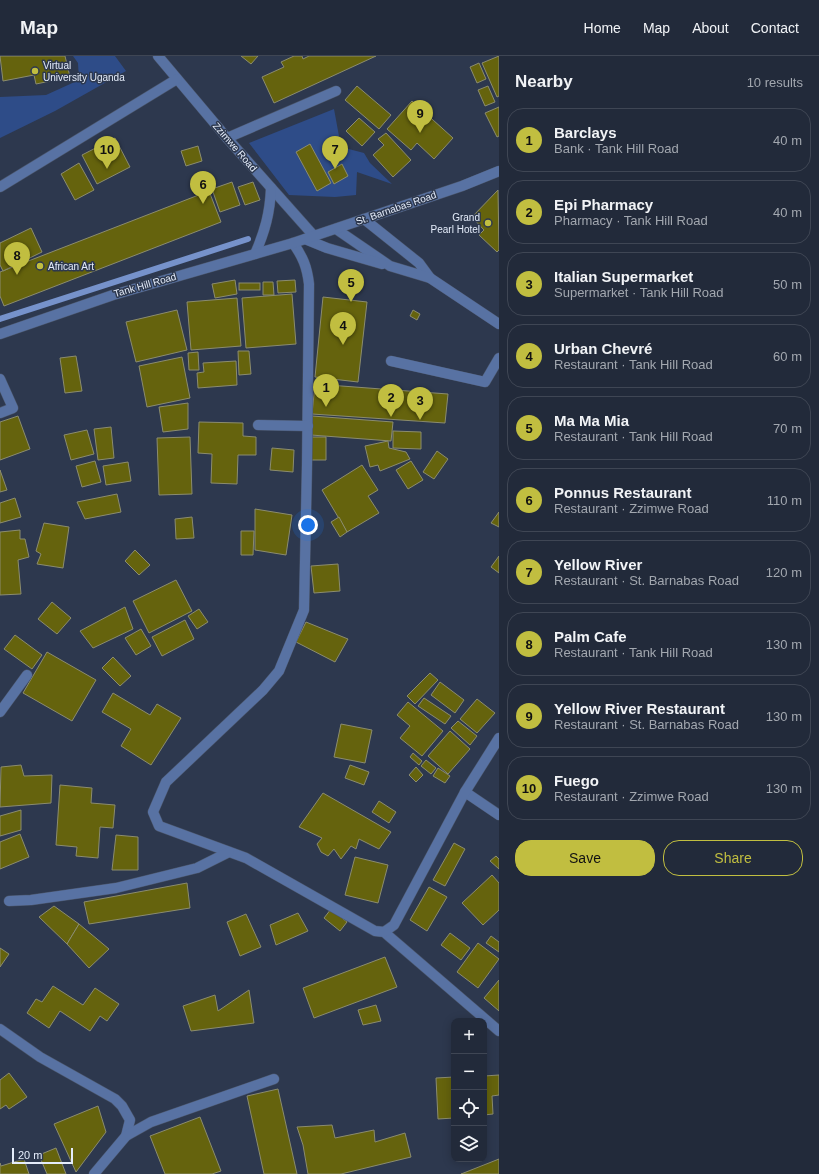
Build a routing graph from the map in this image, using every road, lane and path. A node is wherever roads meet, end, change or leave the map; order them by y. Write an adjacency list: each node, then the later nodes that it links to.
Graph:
1 (158, 56): 2 (street, Zzimwe Road)
2 (177, 79): 4 (street, Zzimwe Road); 6 (street)
3 (336, 92): 4 (street)
4 (226, 138): 7 (street, Zzimwe Road)
5 (499, 171): 8 (street, St. Barnabas Road)
6 (0, 186)
7 (271, 188): 10 (street, Zzimwe Road); 12 (street)
8 (364, 219): 9 (street, St. Barnabas Road); 14 (street)
9 (336, 229): 10 (street, St. Barnabas Road); 13 (street)
10 (309, 238): 11 (street, St. Barnabas Road); 13 (street)
11 (293, 243): 12 (street, Tank Hill Road); 22 (street)
12 (255, 254): 16 (street, Tank Hill Road)
13 (390, 266): 14 (street)
14 (430, 278): 15 (street)
15 (499, 324)
16 (0, 334)
17 (499, 358): 18 (street)
18 (391, 361)
19 (0, 379): 20 (street)
20 (0, 413)
21 (258, 425): 22 (street)
22 (308, 426): 28 (street)
23 (26, 675): 24 (street)
24 (0, 712)
25 (499, 738): 26 (street)
26 (465, 792): 27 (street); 30 (street)
27 (499, 815)
28 (229, 852): 29 (street); 30 (street)
29 (9, 901)
30 (384, 932): 32 (street)
31 (0, 1029): 34 (street)
32 (499, 1031)
33 (274, 1079): 34 (street)
34 (126, 1136): 35 (street)
35 (94, 1174)

